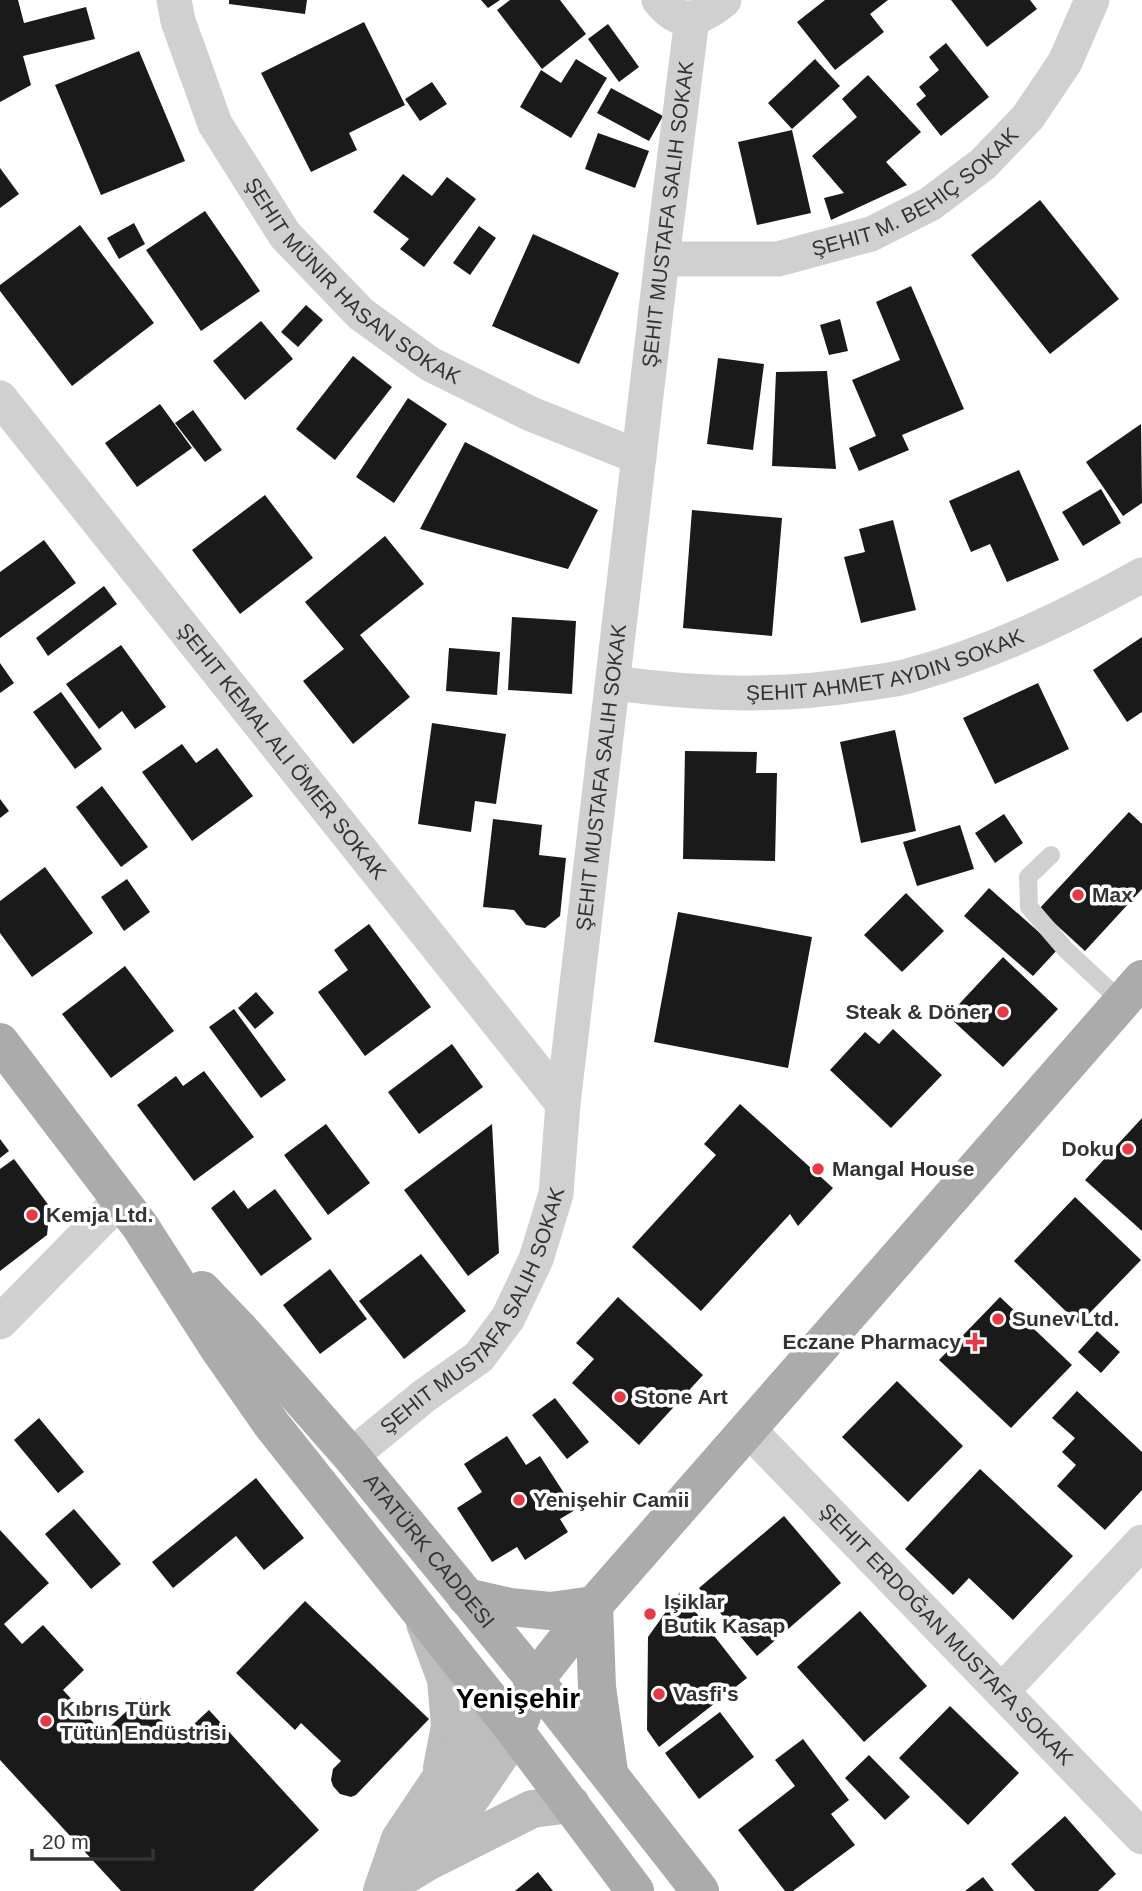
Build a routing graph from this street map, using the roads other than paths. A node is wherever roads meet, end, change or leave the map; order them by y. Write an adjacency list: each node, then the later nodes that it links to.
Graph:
1 (174, 0): 8 (street, ŞEHIT MÜNIR HASAN SOKAK)
2 (659, 0): 5 (street)
3 (724, 0): 5 (street)
4 (1092, 0): 6 (street, ŞEHIT M. BEHIÇ SOKAK)
5 (692, 18): 6 (street, ŞEHIT MUSTAFA SALIH SOKAK)
6 (662, 259): 8 (street, ŞEHIT MUSTAFA SALIH SOKAK)
7 (0, 398): 14 (street, ŞEHIT KEMAL ALI ÖMER SOKAK)
8 (639, 457): 10 (street, ŞEHIT MUSTAFA SALIH SOKAK)
9 (1142, 575): 10 (street)
10 (613, 683): 14 (street, ŞEHIT MUSTAFA SALIH SOKAK)
11 (1051, 855): 12 (lane)
12 (1132, 990): 17 (main road)
13 (0, 1042): 15 (main road, ATATÜRK CADDESI)
14 (563, 1104): 18 (street, ŞEHIT MUSTAFA SALIH SOKAK)
15 (131, 1212): 16 (street); 18 (main road, ATATÜRK CADDESI); 22 (main road, ATATÜRK CADDESI)
16 (0, 1322)
17 (749, 1430): 21 (main road); 24 (street, ŞEHIT ERDOĞAN MUSTAFA SOKAK)
18 (351, 1456): 20 (main road, ATATÜRK CADDESI)
19 (1142, 1542): 24 (street)
20 (466, 1597): 21 (main road); 23 (main road, ATATÜRK CADDESI)
21 (594, 1605): 23 (main road); 27 (main road)
22 (420, 1612): 25 (main road, ATATÜRK CADDESI); 28 (main road)
23 (535, 1680): 25 (main road); 26 (main road); 27 (main road, ATATÜRK CADDESI)
24 (1002, 1691): 30 (street, ŞEHIT ERDOĞAN MUSTAFA SOKAK)
25 (492, 1702): 26 (main road, ATATÜRK CADDESI); 28 (main road)
26 (516, 1732): 29 (main road, ATATÜRK CADDESI); 31 (main road)
27 (610, 1774): 34 (main road, ATATÜRK CADDESI)
28 (439, 1780): 32 (main road)
29 (571, 1804): 31 (main road); 33 (main road, ATATÜRK CADDESI)
30 (1142, 1837)
31 (427, 1862): 32 (main road)
32 (382, 1890)
33 (635, 1891)
34 (700, 1891)

